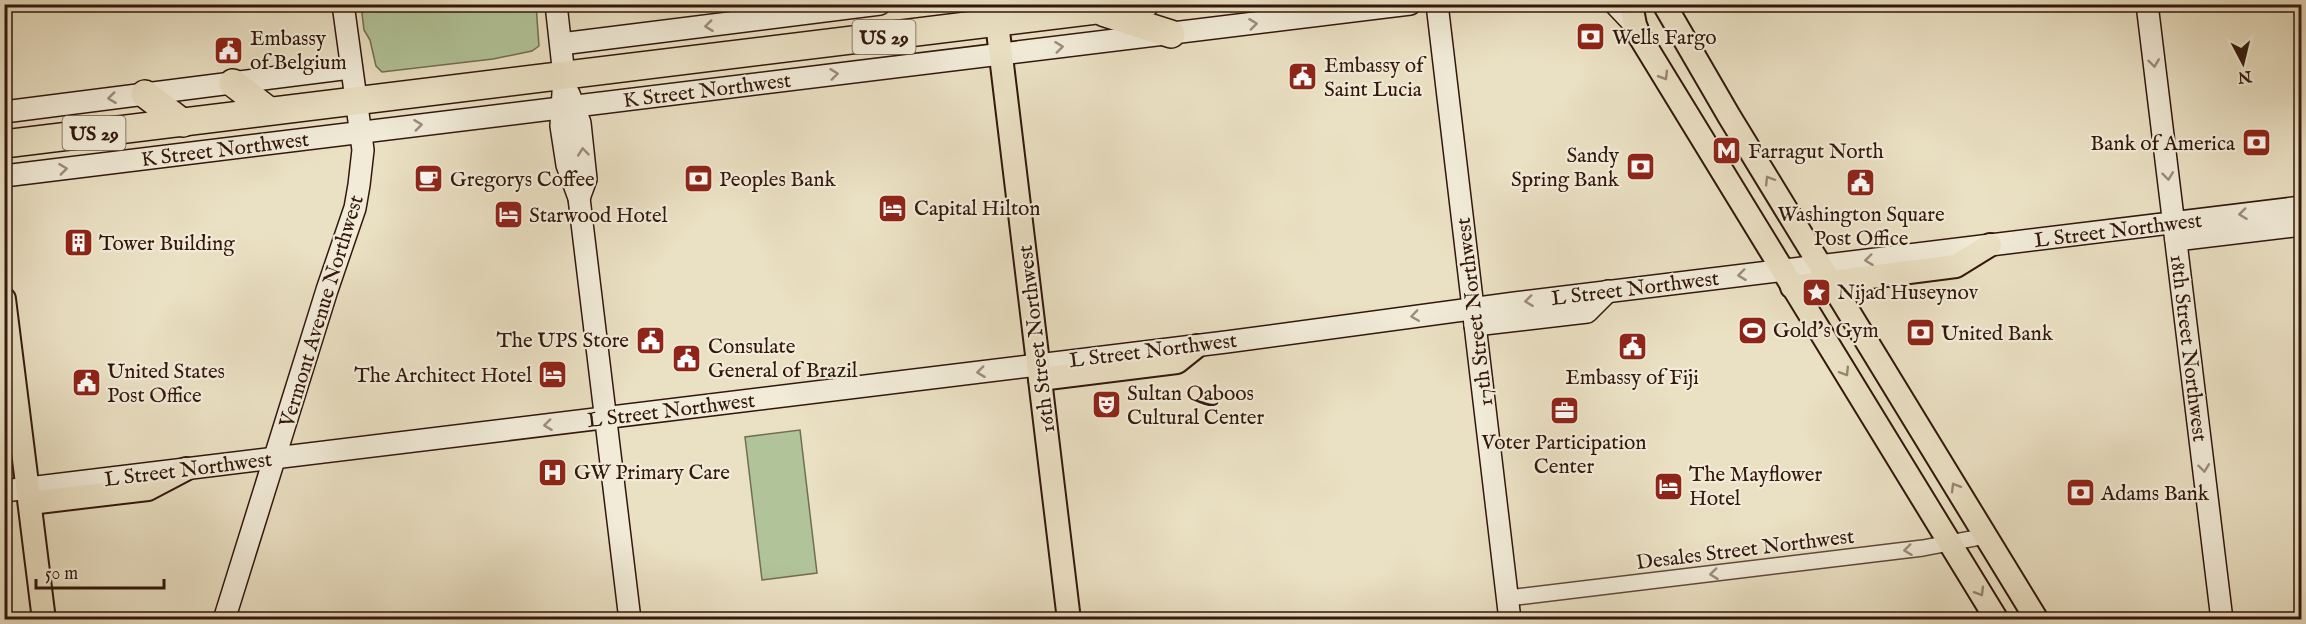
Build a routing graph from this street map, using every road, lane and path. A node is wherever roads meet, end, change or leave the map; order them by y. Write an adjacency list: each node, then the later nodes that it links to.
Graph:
1 (343, 4): 16 (main road, Vermont Avenue Northwest)
2 (556, 4): 14 (main road)
3 (880, 4): 14 (main road, one-way to 14)
4 (1145, 4): 10 (highway, K Street Northwest / US 29)
5 (1410, 4): 13 (main road, K Street Northwest, one-way to 5)
6 (1437, 4): 35 (main road, 17th Street Northwest)
7 (1615, 4): 12 (main road)
8 (1664, 4): 32 (main road, one-way to 8)
9 (2147, 4): 30 (main road, 18th Street Northwest, one-way to 30)
10 (1104, 8): 11 (highway, K Street Northwest / US 29); 13 (highway)
11 (995, 11): 15 (main road, 16th Street Northwest); 17 (highway, K Street Northwest / US 29)
12 (1633, 15): 33 (main road, one-way to 33)
13 (1171, 34): 15 (main road, K Street Northwest, one-way to 13)
14 (561, 44): 17 (main road)
15 (1001, 54): 21 (main road, K Street Northwest, one-way to 15); 37 (main road, 16th Street Northwest)
16 (350, 68): 18 (main road); 20 (main road, Vermont Avenue Northwest)
17 (564, 76): 20 (highway, K Street Northwest / US 29); 21 (main road)
18 (233, 83): 19 (main road); 22 (highway)
19 (145, 94): 23 (main road, one-way to 23); 24 (highway)
20 (356, 102): 22 (highway, K Street Northwest / US 29); 25 (main road, Vermont Avenue Northwest)
21 (568, 107): 25 (main road, K Street Northwest, one-way to 21); 38 (main road)
22 (269, 111): 24 (highway, K Street Northwest / US 29)
23 (4, 112)
24 (183, 123): 26 (highway, K Street Northwest / US 29)
25 (360, 132): 27 (main road, K Street Northwest, one-way to 25); 39 (main road, Vermont Avenue Northwest)
26 (4, 144)
27 (4, 176)
28 (2301, 207): 30 (main road, L Street Northwest, one-way to 30)
29 (2301, 225): 30 (main road)
30 (2175, 231): 31 (main road, L Street Northwest); 52 (main road, 18th Street Northwest, one-way to 52)
31 (1990, 245): 32 (main road, one-way to 32)
32 (1826, 274): 33 (main road); 43 (main road, one-way to 32)
33 (1787, 279): 35 (main road, L Street Northwest, one-way to 35); 44 (main road, one-way to 44)
34 (4, 299): 42 (main road)
35 (1474, 317): 36 (main road, L Street Northwest, one-way to 36); 45 (main road, 17th Street Northwest)
36 (1197, 346): 37 (main road)
37 (1040, 372): 38 (main road, L Street Northwest, one-way to 38); 49 (main road, 16th Street Northwest)
38 (607, 425): 39 (main road, L Street Northwest, one-way to 39); 48 (main road)
39 (272, 466): 40 (main road, L Street Northwest); 47 (main road, Vermont Avenue Northwest)
40 (186, 469): 42 (main road)
41 (4, 490): 42 (main road)
42 (29, 496): 46 (main road)
43 (1986, 536): 44 (street, Desales Street Northwest); 51 (main road)
44 (1950, 544): 45 (street, Desales Street Northwest, one-way to 45); 50 (main road, one-way to 50)
45 (1509, 609)
46 (44, 620)
47 (224, 620)
48 (630, 620)
49 (1070, 620)
50 (1997, 620)
51 (2037, 620)
52 (2222, 620)

